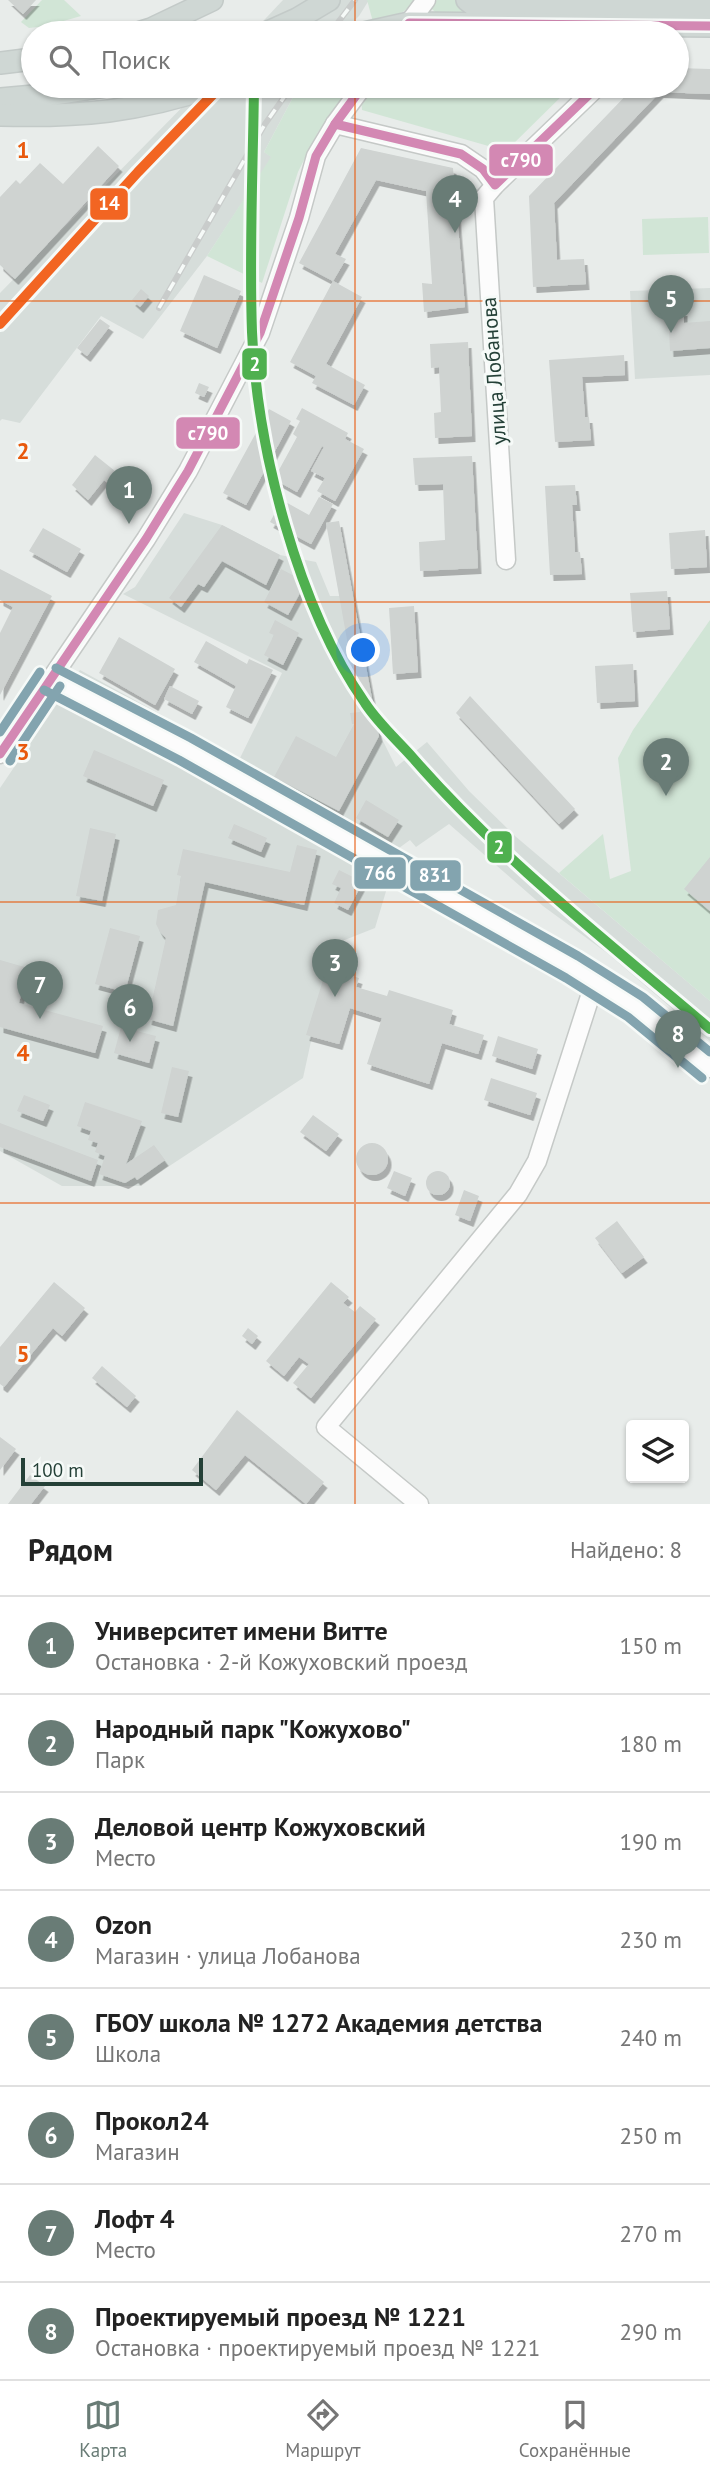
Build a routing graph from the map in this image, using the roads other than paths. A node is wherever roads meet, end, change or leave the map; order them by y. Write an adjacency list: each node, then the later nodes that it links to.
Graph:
1 (212, 0): 8 (main road)
2 (329, 0): 9 (main road)
3 (426, 0): 10 (street)
4 (467, 0): 5 (main road)
5 (587, 5): 6 (main road)
6 (676, 9): 7 (main road); 11 (street)
7 (710, 9)
8 (168, 21)
9 (293, 21)
10 (411, 21)
11 (664, 21)
12 (710, 26): 13 (main road)
13 (689, 28)
14 (21, 60): 15 (main road)
15 (0, 63)
16 (39, 98): 20 (main road)
17 (173, 98): 20 (main road)
18 (354, 98): 21 (street)
19 (585, 98): 22 (street)
20 (1, 107)
21 (335, 124): 22 (street); 24 (street)
22 (495, 185): 23 (street, улица Лобанова)
23 (506, 560)
24 (50, 679): 25 (street); 26 (street)
25 (0, 754)
26 (595, 981): 27 (street); 28 (street)
27 (710, 1068)
28 (419, 1504)

